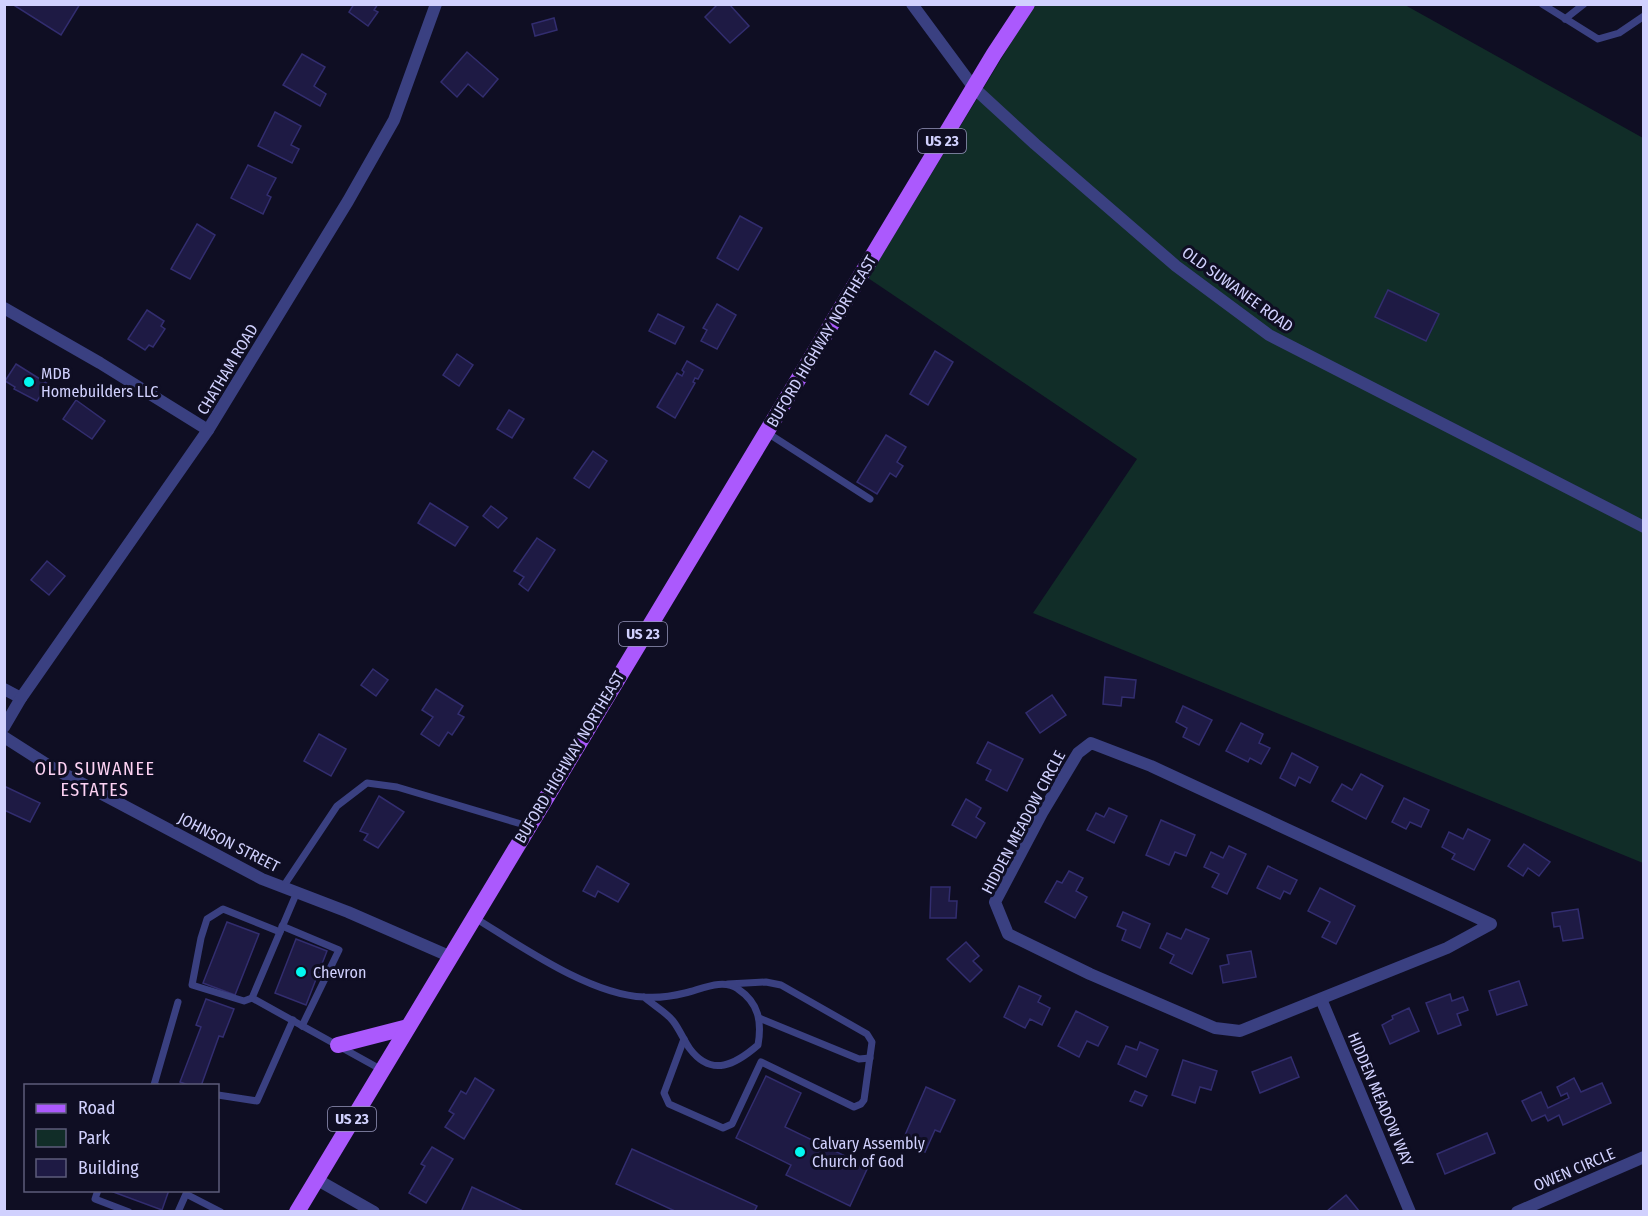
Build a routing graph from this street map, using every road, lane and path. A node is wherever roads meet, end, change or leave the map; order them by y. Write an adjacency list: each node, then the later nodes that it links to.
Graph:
1 (436, 4): 10 (street, CHATHAM ROAD)
2 (912, 4): 8 (street, OLD SUWANEE ROAD)
3 (1027, 4): 8 (main road, US 23)
4 (1542, 4): 7 (lane)
5 (1584, 4): 7 (lane)
6 (1644, 16): 7 (lane)
7 (1565, 19)
8 (974, 88): 11 (main road, BUFORD HIGHWAY NORTHEAST / US 23); 13 (street, OLD SUWANEE ROAD)
9 (4, 308): 10 (street)
10 (208, 430): 15 (street, CHATHAM ROAD)
11 (766, 432): 12 (lane); 18 (main road, BUFORD HIGHWAY NORTHEAST / US 23)
12 (870, 499)
13 (1644, 527)
14 (4, 689): 15 (street)
15 (21, 698): 16 (street, CHATHAM ROAD)
16 (4, 727)
17 (4, 737): 19 (street, JOHNSON STREET)
18 (528, 826): 19 (lane); 21 (main road, BUFORD HIGHWAY NORTHEAST / US 23)
19 (283, 887): 20 (street, JOHNSON STREET)
20 (297, 892): 22 (lane); 23 (street, JOHNSON STREET)
21 (472, 917): 23 (main road, BUFORD HIGHWAY NORTHEAST / US 23); 25 (lane)
22 (281, 929): 26 (lane); 26 (lane); 31 (lane)
23 (449, 956): 32 (main road, BUFORD HIGHWAY NORTHEAST / US 23)
24 (728, 984): 25 (lane); 29 (lane); 36 (lane)
25 (644, 997): 33 (lane)
26 (252, 998): 30 (lane)
27 (1321, 999): 27 (street, HIDDEN MEADOW CIRCLE); 49 (street, HIDDEN MEADOW WAY)
28 (178, 1002): 39 (lane)
29 (759, 1018): 35 (lane); 36 (lane)
30 (293, 1020): 31 (lane); 40 (lane)
31 (302, 1026): 34 (lane)
32 (408, 1027): 34 (main road); 38 (main road, BUFORD HIGHWAY NORTHEAST / US 23)
33 (684, 1039): 35 (lane); 37 (lane)
34 (338, 1044): 38 (lane)
35 (750, 1052): 37 (lane)
36 (870, 1058): 37 (lane)
37 (761, 1062)
38 (382, 1070): 42 (main road, BUFORD HIGHWAY NORTHEAST / US 23)
39 (154, 1084)
40 (219, 1095)
41 (1644, 1157): 50 (street, OWEN CIRCLE)
42 (316, 1179): 47 (main road, BUFORD HIGHWAY NORTHEAST / US 23); 48 (street)
43 (98, 1192): 44 (lane)
44 (129, 1212)
45 (178, 1212): 46 (lane)
46 (221, 1212)
47 (297, 1212)
48 (374, 1212)
49 (1410, 1212)
50 (1517, 1212)

